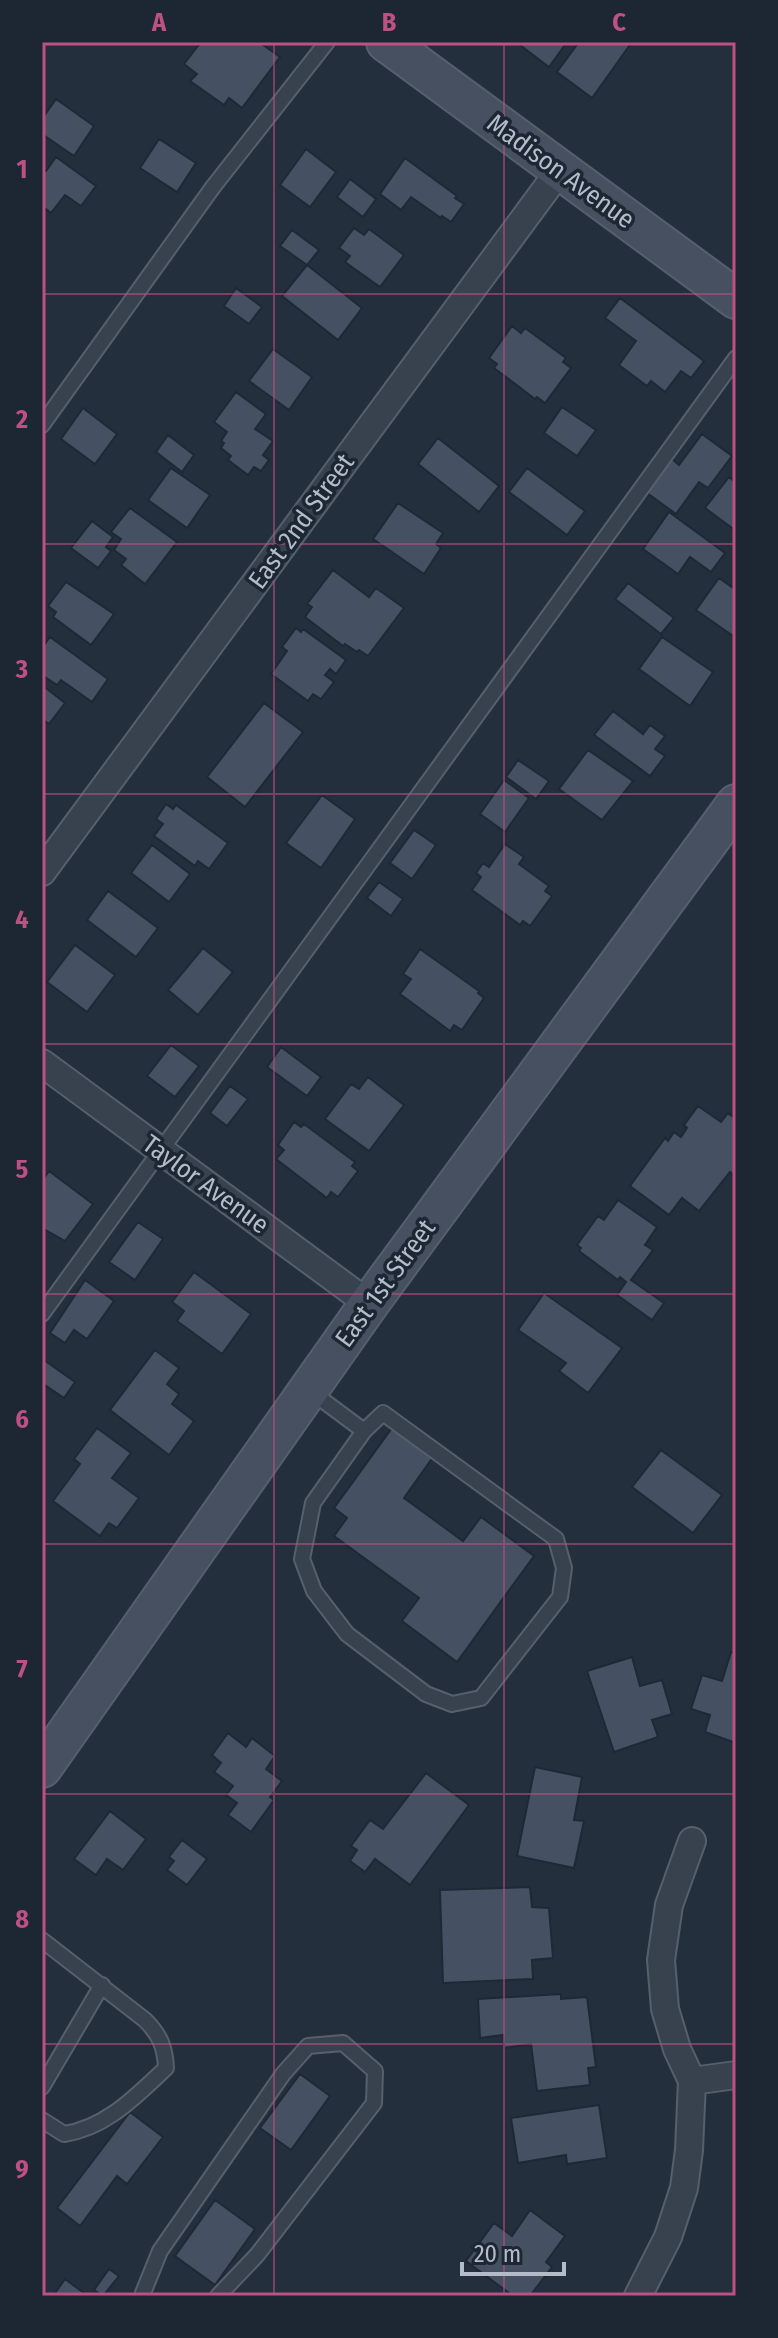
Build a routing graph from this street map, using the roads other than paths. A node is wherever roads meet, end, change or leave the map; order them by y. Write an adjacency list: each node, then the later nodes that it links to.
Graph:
1 (327, 42): 6 (lane)
2 (386, 42): 3 (main road, Madison Avenue)
3 (560, 170): 4 (main road, Madison Avenue); 8 (street, East 2nd Street)
4 (736, 299)
5 (736, 358): 10 (lane)
6 (42, 425)
7 (736, 804): 11 (main road, East 1st Street)
8 (42, 872)
9 (42, 1063): 10 (street, Taylor Avenue)
10 (161, 1151): 11 (street, Taylor Avenue); 12 (lane)
11 (369, 1304): 13 (main road, East 1st Street)
12 (42, 1314)
13 (309, 1390): 14 (lane); 15 (main road, East 1st Street)
14 (364, 1431): 14 (lane)
15 (42, 1768)
16 (692, 1841): 20 (street)
17 (42, 1940): 18 (lane)
18 (102, 1985): 21 (lane); 22 (lane)
19 (736, 2075): 20 (street)
20 (692, 2081): 25 (street)
21 (42, 2087)
22 (42, 2120)
23 (143, 2295): 24 (lane)
24 (218, 2296)
25 (638, 2296)

